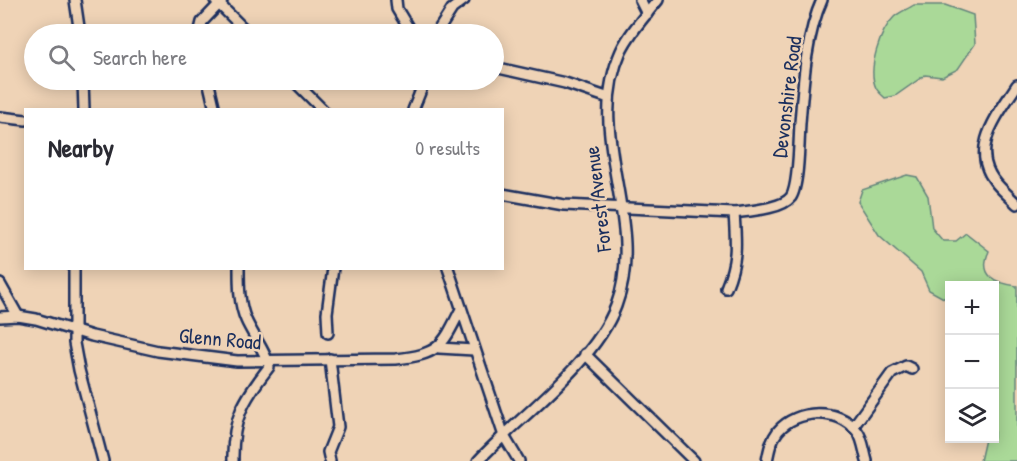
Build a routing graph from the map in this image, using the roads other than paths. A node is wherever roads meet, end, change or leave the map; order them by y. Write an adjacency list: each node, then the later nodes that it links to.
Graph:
1 (75, 0): 9 (street)
2 (396, 0): 12 (street)
3 (464, 0): 13 (street)
4 (640, 0): 8 (street)
5 (658, 0): 8 (street, Forest Avenue)
6 (822, 0): 30 (street, Devonshire Road)
7 (219, 1): 10 (street); 11 (street)
8 (647, 14): 20 (street, Forest Avenue)
9 (79, 24)
10 (202, 24)
11 (240, 24)
12 (406, 24)
13 (442, 24)
14 (504, 69): 20 (street)
15 (1017, 85): 28 (street)
16 (83, 90): 21 (street)
17 (210, 90): 22 (street)
18 (303, 90): 23 (street)
19 (420, 90): 24 (street)
20 (609, 98): 29 (street, Forest Avenue)
21 (84, 108)
22 (214, 108)
23 (321, 108)
24 (413, 108)
25 (0, 117): 26 (street)
26 (24, 120)
27 (504, 194): 29 (street)
28 (1017, 204)
29 (622, 207): 30 (street); 44 (street, Forest Avenue)
30 (734, 213): 36 (street)
31 (74, 270): 40 (street)
32 (239, 270): 46 (street)
33 (333, 270): 41 (street)
34 (449, 270): 37 (street)
35 (0, 284): 38 (street)
36 (726, 288)
37 (461, 309): 42 (street); 43 (street)
38 (18, 316): 39 (street, Glenn Road); 40 (street, Glenn Road)
39 (0, 317)
40 (73, 330): 46 (street, Glenn Road); 50 (street)
41 (328, 333)
42 (439, 348): 43 (street, Glenn Road); 45 (street, Glenn Road)
43 (474, 350): 49 (street)
44 (585, 354): 49 (street, Forest Avenue); 55 (street)
45 (330, 359): 46 (street, Glenn Road); 52 (street)
46 (269, 361): 51 (street)
47 (912, 369): 48 (street)
48 (853, 427): 56 (street); 57 (street)
49 (504, 436): 53 (street, Forest Avenue); 54 (street)
50 (103, 461)
51 (233, 461)
52 (330, 461)
53 (478, 461)
54 (519, 461)
55 (694, 461)
56 (767, 461)
57 (867, 461)

